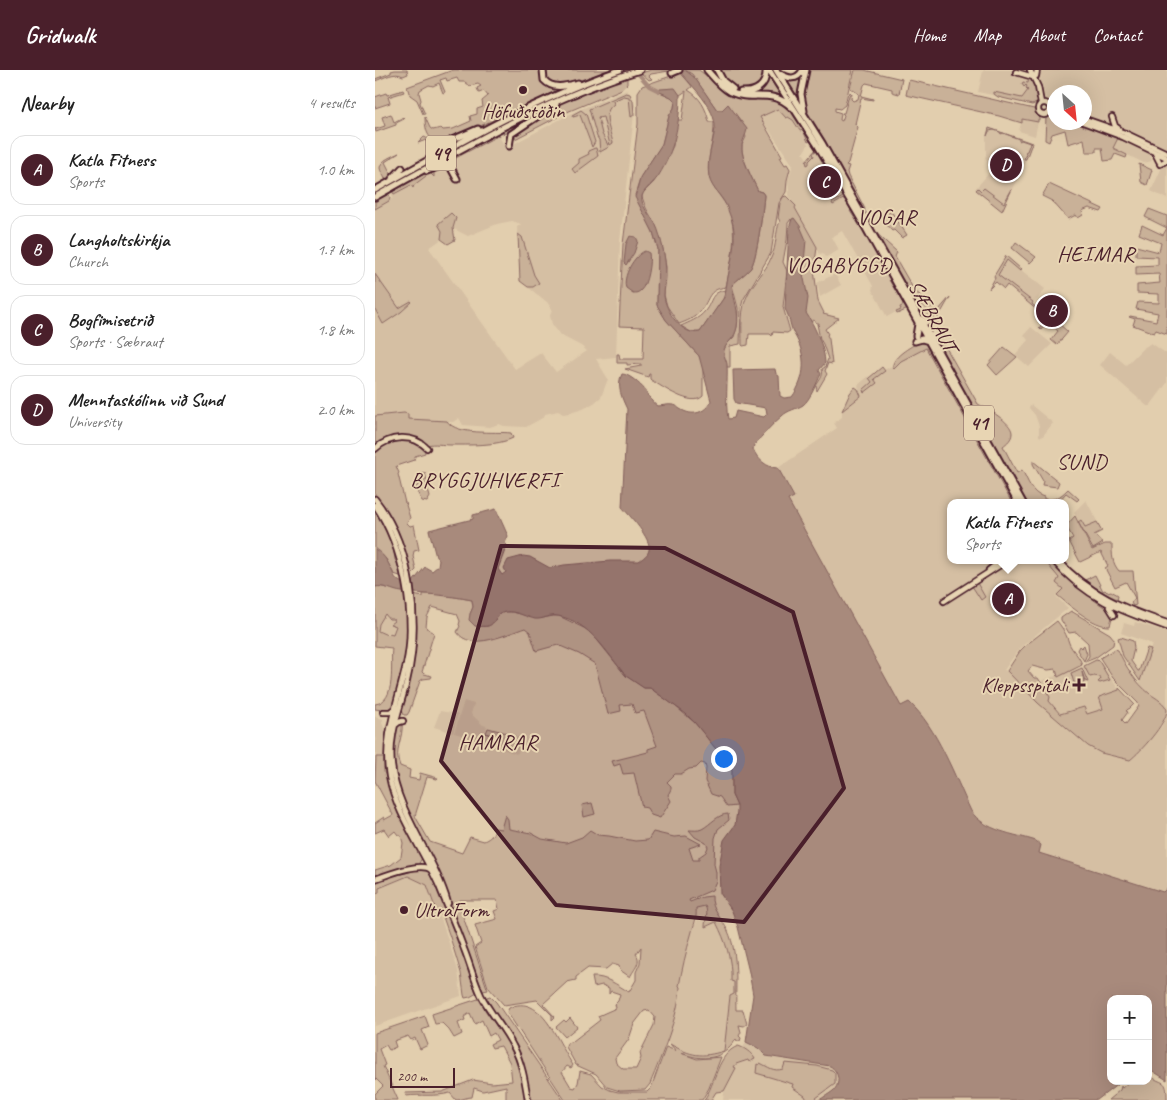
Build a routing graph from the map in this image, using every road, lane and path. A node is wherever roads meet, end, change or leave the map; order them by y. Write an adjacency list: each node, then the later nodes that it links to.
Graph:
1 (543, 70): 13 (highway)
2 (640, 70): 11 (highway, 49)
3 (701, 70): 14 (highway)
4 (707, 70): 14 (highway)
5 (717, 70): 6 (highway)
6 (767, 70): 19 (highway, SÆBRAUT / 41)
7 (776, 70): 8 (highway); 19 (highway, SÆBRAUT / 41)
8 (804, 70): 19 (highway)
9 (1023, 70): 12 (main road)
10 (1033, 70): 12 (main road)
11 (620, 72): 13 (highway, 49); 15 (highway, 49)
12 (1035, 77): 16 (main road)
13 (593, 80): 20 (highway, 49)
14 (717, 81): 19 (highway)
15 (582, 90): 27 (highway); 33 (highway, 49)
16 (1043, 103): 17 (main road); 18 (main road)
17 (1047, 107)
18 (1047, 113)
19 (803, 116): 38 (highway, SÆBRAUT / 41)
20 (506, 117): 25 (highway); 35 (highway, 49)
21 (1092, 121): 22 (main road)
22 (1101, 124): 24 (main road); 24 (main road)
23 (1092, 126): 26 (main road)
24 (1125, 133): 28 (main road)
25 (452, 140)
26 (1134, 142): 28 (main road); 29 (main road)
27 (512, 143)
28 (1147, 143): 30 (main road)
29 (1155, 152): 31 (main road); 31 (main road)
30 (1167, 153)
31 (1167, 159)
32 (402, 168): 35 (highway)
33 (410, 177): 34 (highway); 37 (highway, 49)
34 (457, 179)
35 (390, 181): 36 (highway, 49)
36 (375, 190)
37 (375, 196)
38 (919, 319): 39 (highway, SÆBRAUT / 41); 39 (highway); 39 (highway)
39 (932, 342): 43 (highway, SÆBRAUT / 41); 44 (highway, SÆBRAUT / 41)
40 (427, 448): 41 (main road)
41 (375, 449)
42 (375, 498): 50 (main road)
43 (1016, 499)
44 (1021, 499)
45 (375, 506): 50 (main road)
46 (996, 564): 51 (main road)
47 (1002, 564): 51 (main road)
48 (1057, 564): 52 (main road)
49 (1062, 564): 55 (main road)
50 (406, 577): 57 (main road)
51 (979, 579): 53 (main road)
52 (1093, 597): 54 (main road); 56 (main road)
53 (944, 601)
54 (1114, 615)
55 (1167, 623)
56 (1167, 627)
57 (398, 706): 58 (main road); 59 (main road); 59 (main road); 60 (main road)
58 (383, 712)
59 (393, 728): 61 (main road)
60 (422, 851): 62 (main road); 63 (main road)
61 (430, 858): 62 (main road); 64 (main road)
62 (429, 864): 63 (main road); 64 (main road)
63 (419, 866): 64 (main road); 65 (main road)
64 (434, 870): 66 (main road)
65 (375, 880)
66 (528, 1100)

